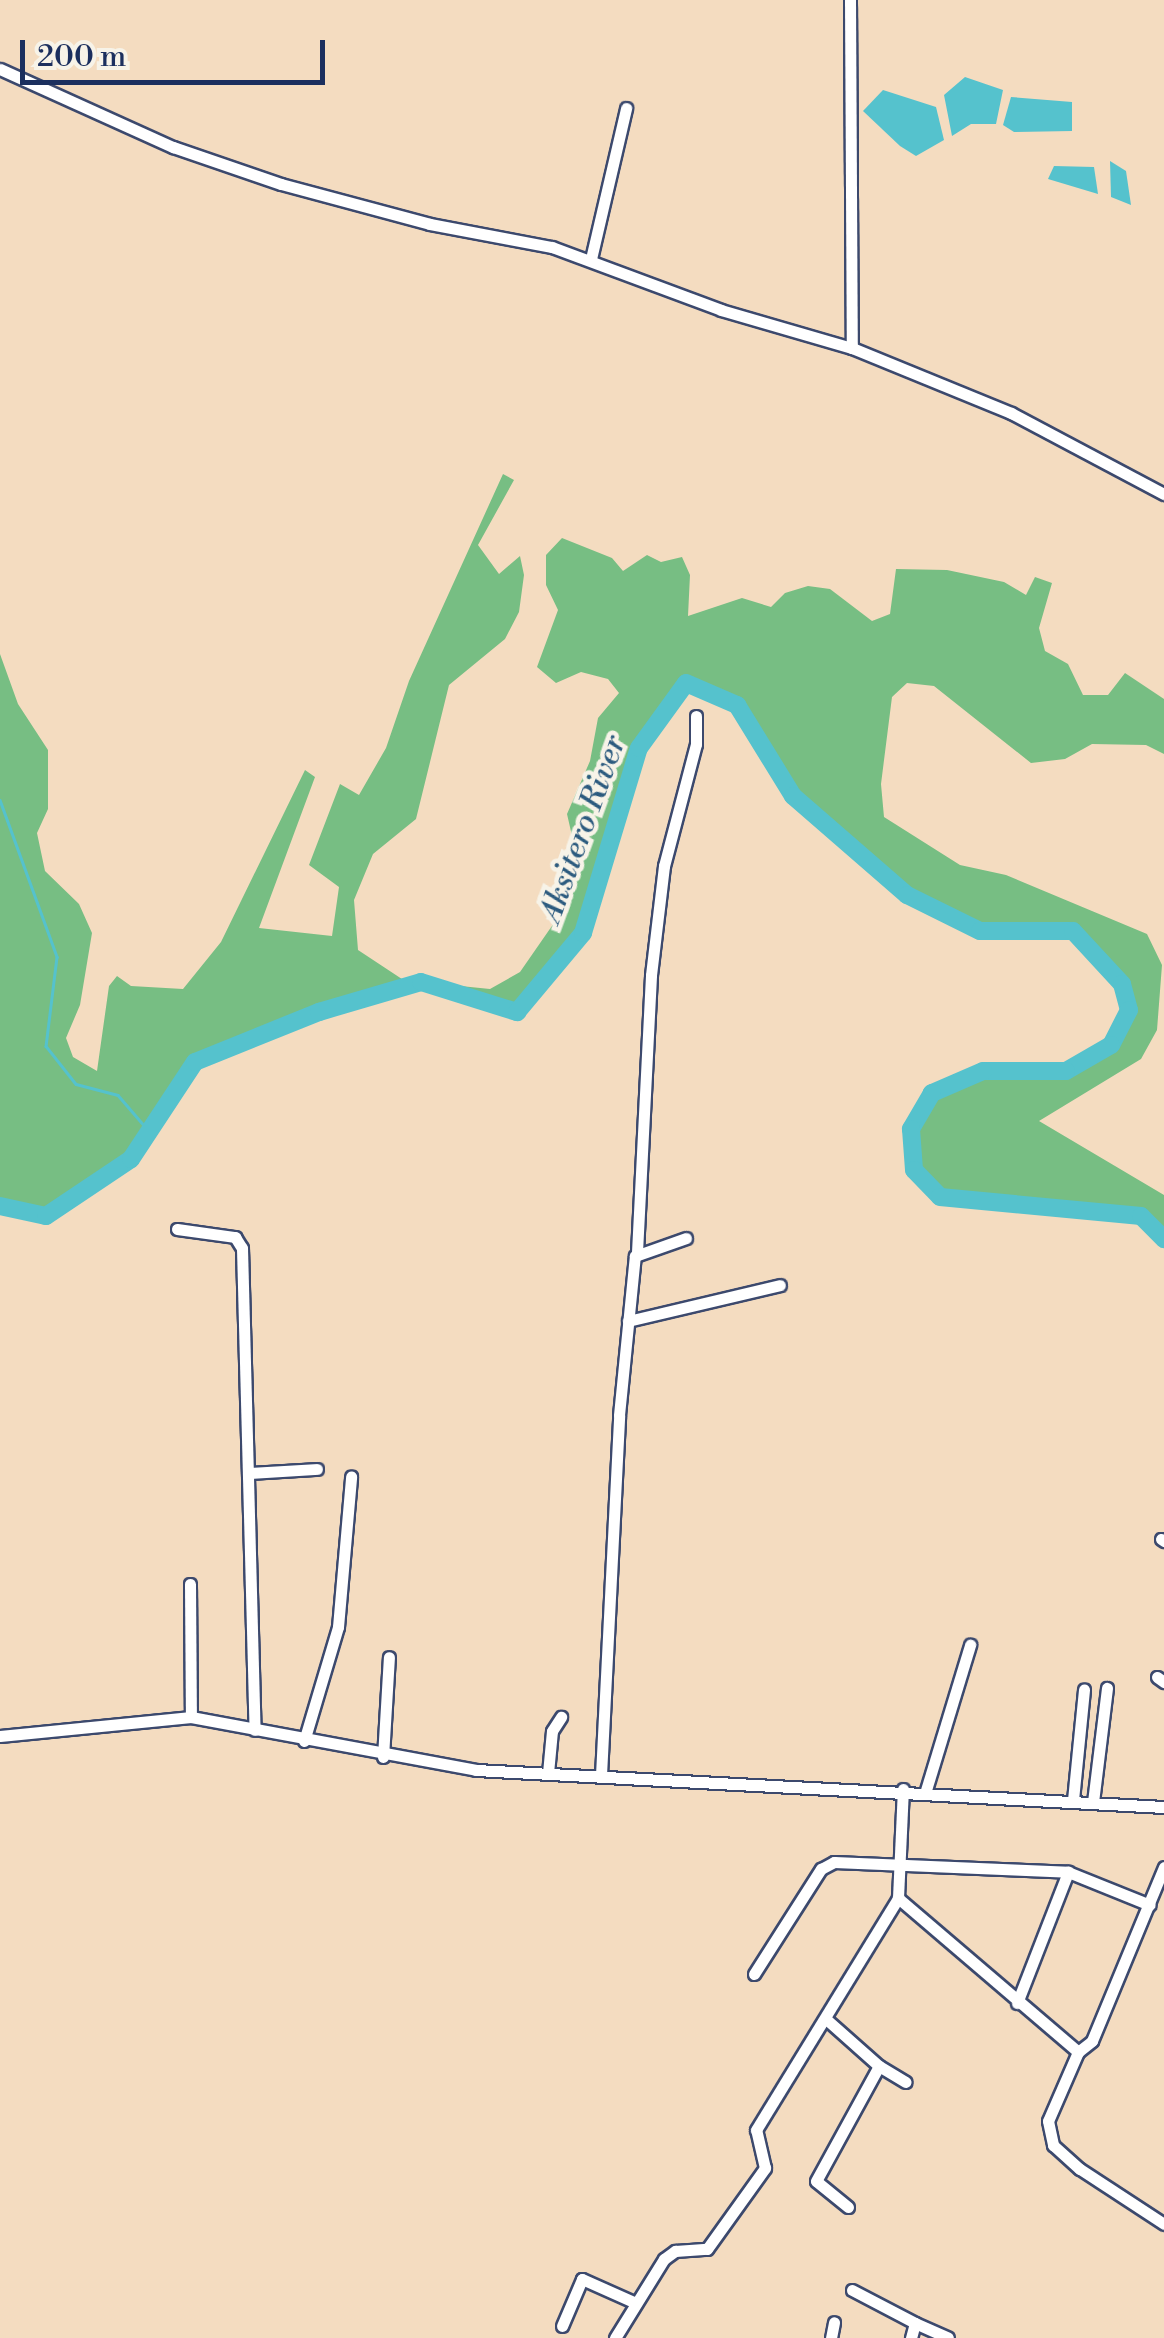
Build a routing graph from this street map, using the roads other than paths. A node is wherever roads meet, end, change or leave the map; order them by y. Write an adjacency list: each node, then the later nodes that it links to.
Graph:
1 (850, 0): 5 (street)
2 (0, 69): 4 (street)
3 (626, 108): 4 (street)
4 (591, 259): 5 (street)
5 (852, 348): 6 (street)
6 (1164, 494)
7 (696, 716): 10 (street)
8 (178, 1230): 14 (street)
9 (686, 1238): 10 (street)
10 (637, 1252): 12 (street)
11 (780, 1286): 12 (street)
12 (628, 1321): 28 (street)
13 (317, 1469): 14 (street)
14 (251, 1473): 23 (street)
15 (352, 1476): 25 (street)
16 (190, 1584): 22 (street)
17 (970, 1646): 30 (street)
18 (389, 1657): 26 (street)
19 (1107, 1688): 32 (street)
20 (1084, 1690): 31 (street)
21 (561, 1717): 27 (street)
22 (192, 1718): 23 (street); 24 (street)
23 (255, 1730): 25 (street)
24 (0, 1736)
25 (304, 1740): 26 (street)
26 (383, 1757): 27 (street)
27 (548, 1773): 28 (street)
28 (601, 1775): 29 (street)
29 (903, 1790): 30 (street); 34 (street)
30 (926, 1790): 31 (street)
31 (1073, 1800): 32 (street)
32 (1094, 1802): 33 (street)
33 (1164, 1808)
34 (898, 1865): 36 (street); 37 (street); 39 (street)
35 (1164, 1867): 38 (street)
36 (1068, 1872): 38 (street); 40 (street)
37 (898, 1898): 40 (street); 41 (street)
38 (1155, 1902): 42 (street)
39 (754, 1974)
40 (1017, 2003): 42 (street)
41 (826, 2019): 43 (street); 48 (street)
42 (1078, 2052): 46 (street)
43 (880, 2066): 44 (street); 45 (street)
44 (906, 2082)
45 (848, 2207)
46 (1164, 2224)
47 (852, 2290): 50 (street)
48 (636, 2302): 51 (street); 52 (street)
49 (834, 2322): 53 (street)
50 (915, 2323): 54 (street); 55 (street)
51 (562, 2326)
52 (615, 2338)
53 (831, 2338)
54 (911, 2338)
55 (948, 2338)

